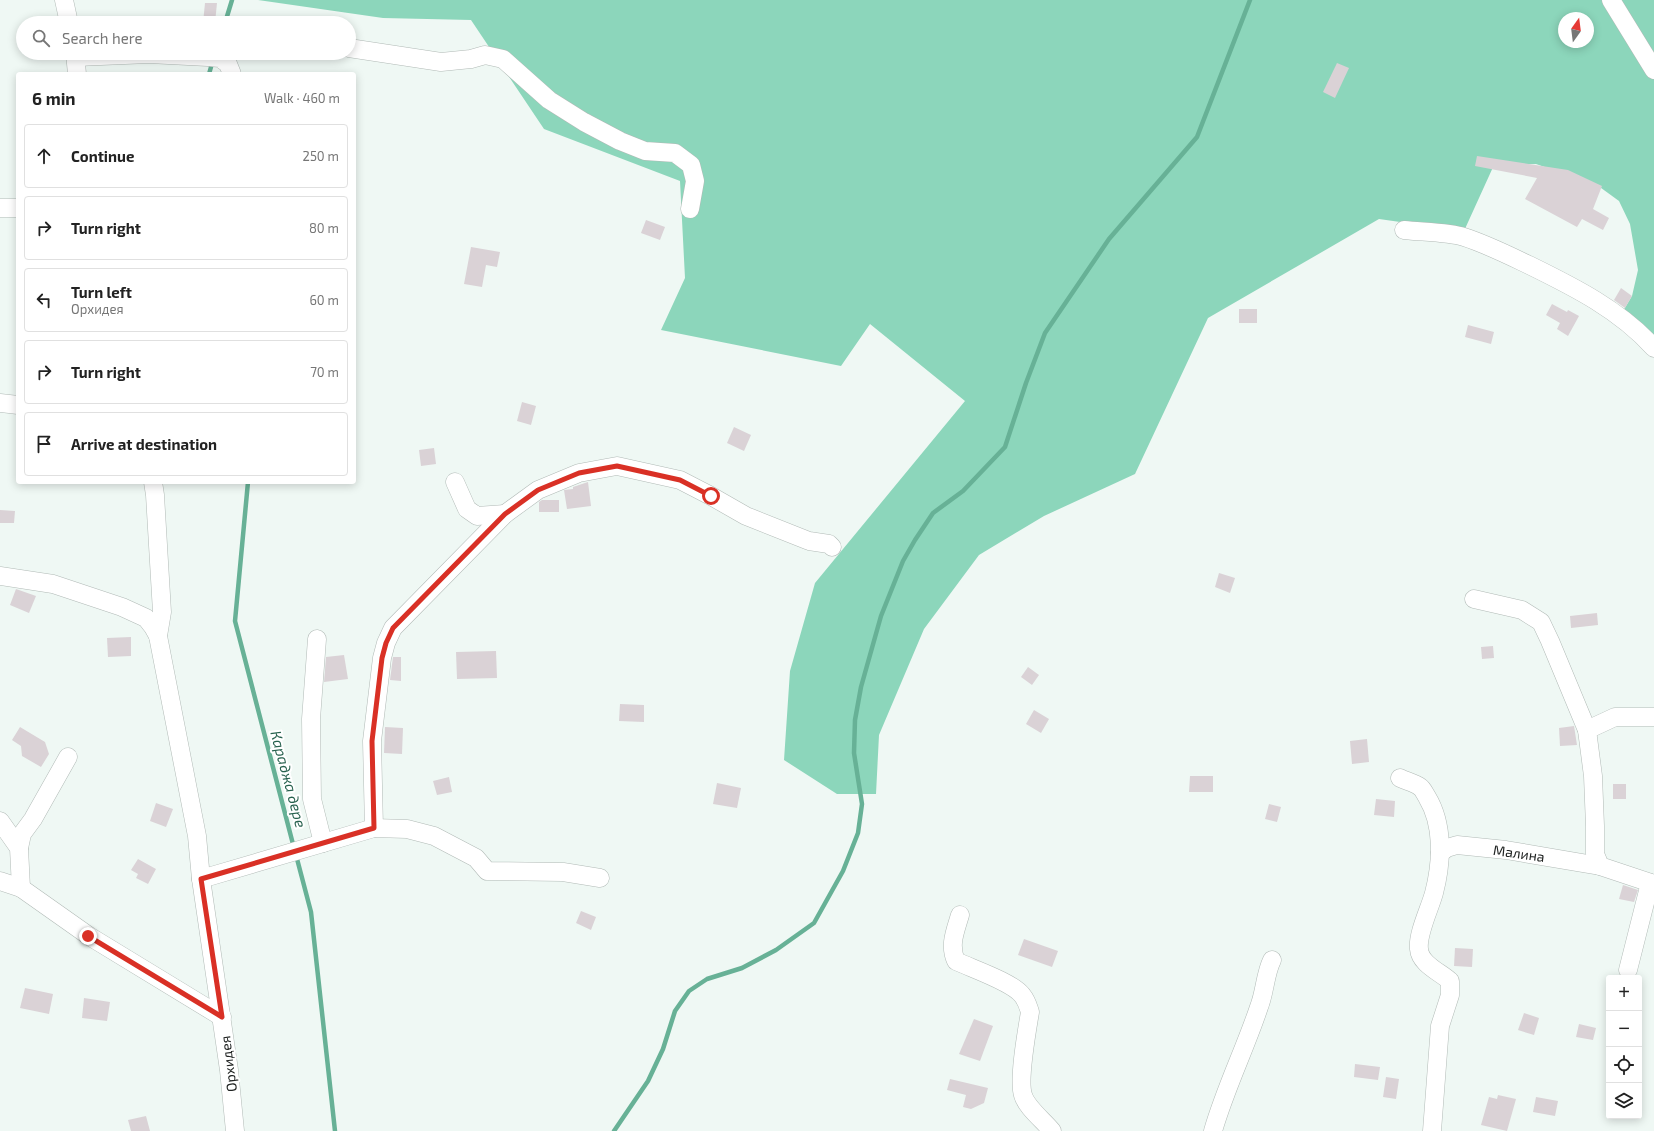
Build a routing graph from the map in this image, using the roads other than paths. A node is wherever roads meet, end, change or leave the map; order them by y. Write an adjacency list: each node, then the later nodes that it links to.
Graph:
1 (64, 0): 3 (street)
2 (1611, 0): 9 (street)
3 (67, 16)
4 (356, 49): 12 (street)
5 (86, 60): 7 (street)
6 (214, 60): 8 (street)
7 (76, 61)
8 (225, 61)
9 (1654, 70)
10 (0, 208): 11 (street)
11 (16, 208)
12 (690, 209)
13 (1404, 230): 14 (street)
14 (1654, 348)
15 (0, 403): 16 (street)
16 (16, 405)
17 (455, 482): 19 (street)
18 (153, 484): 23 (street)
19 (505, 514): 20 (street); 30 (street)
20 (832, 547)
21 (0, 576): 23 (street)
22 (1474, 599): 26 (street)
23 (158, 636): 36 (street, Орхидея)
24 (317, 639): 31 (street)
25 (1654, 717): 26 (street)
26 (1587, 730): 34 (street)
27 (68, 757): 32 (street)
28 (1400, 778): 33 (street)
29 (0, 821): 32 (street)
30 (374, 828): 31 (street); 35 (street)
31 (323, 843): 36 (street)
32 (19, 848): 39 (street)
33 (1440, 853): 34 (street, Малина); 47 (street)
34 (1600, 866): 38 (street, Малина)
35 (600, 878)
36 (201, 879): 43 (street, Орхидея)
37 (0, 881): 39 (street)
38 (1652, 884): 42 (street)
39 (21, 888): 43 (street)
40 (960, 915): 45 (street)
41 (1272, 960): 46 (street)
42 (1628, 970)
43 (222, 1017): 44 (street, Орхидея)
44 (235, 1131)
45 (1052, 1131)
46 (1213, 1131)
47 (1432, 1131)

